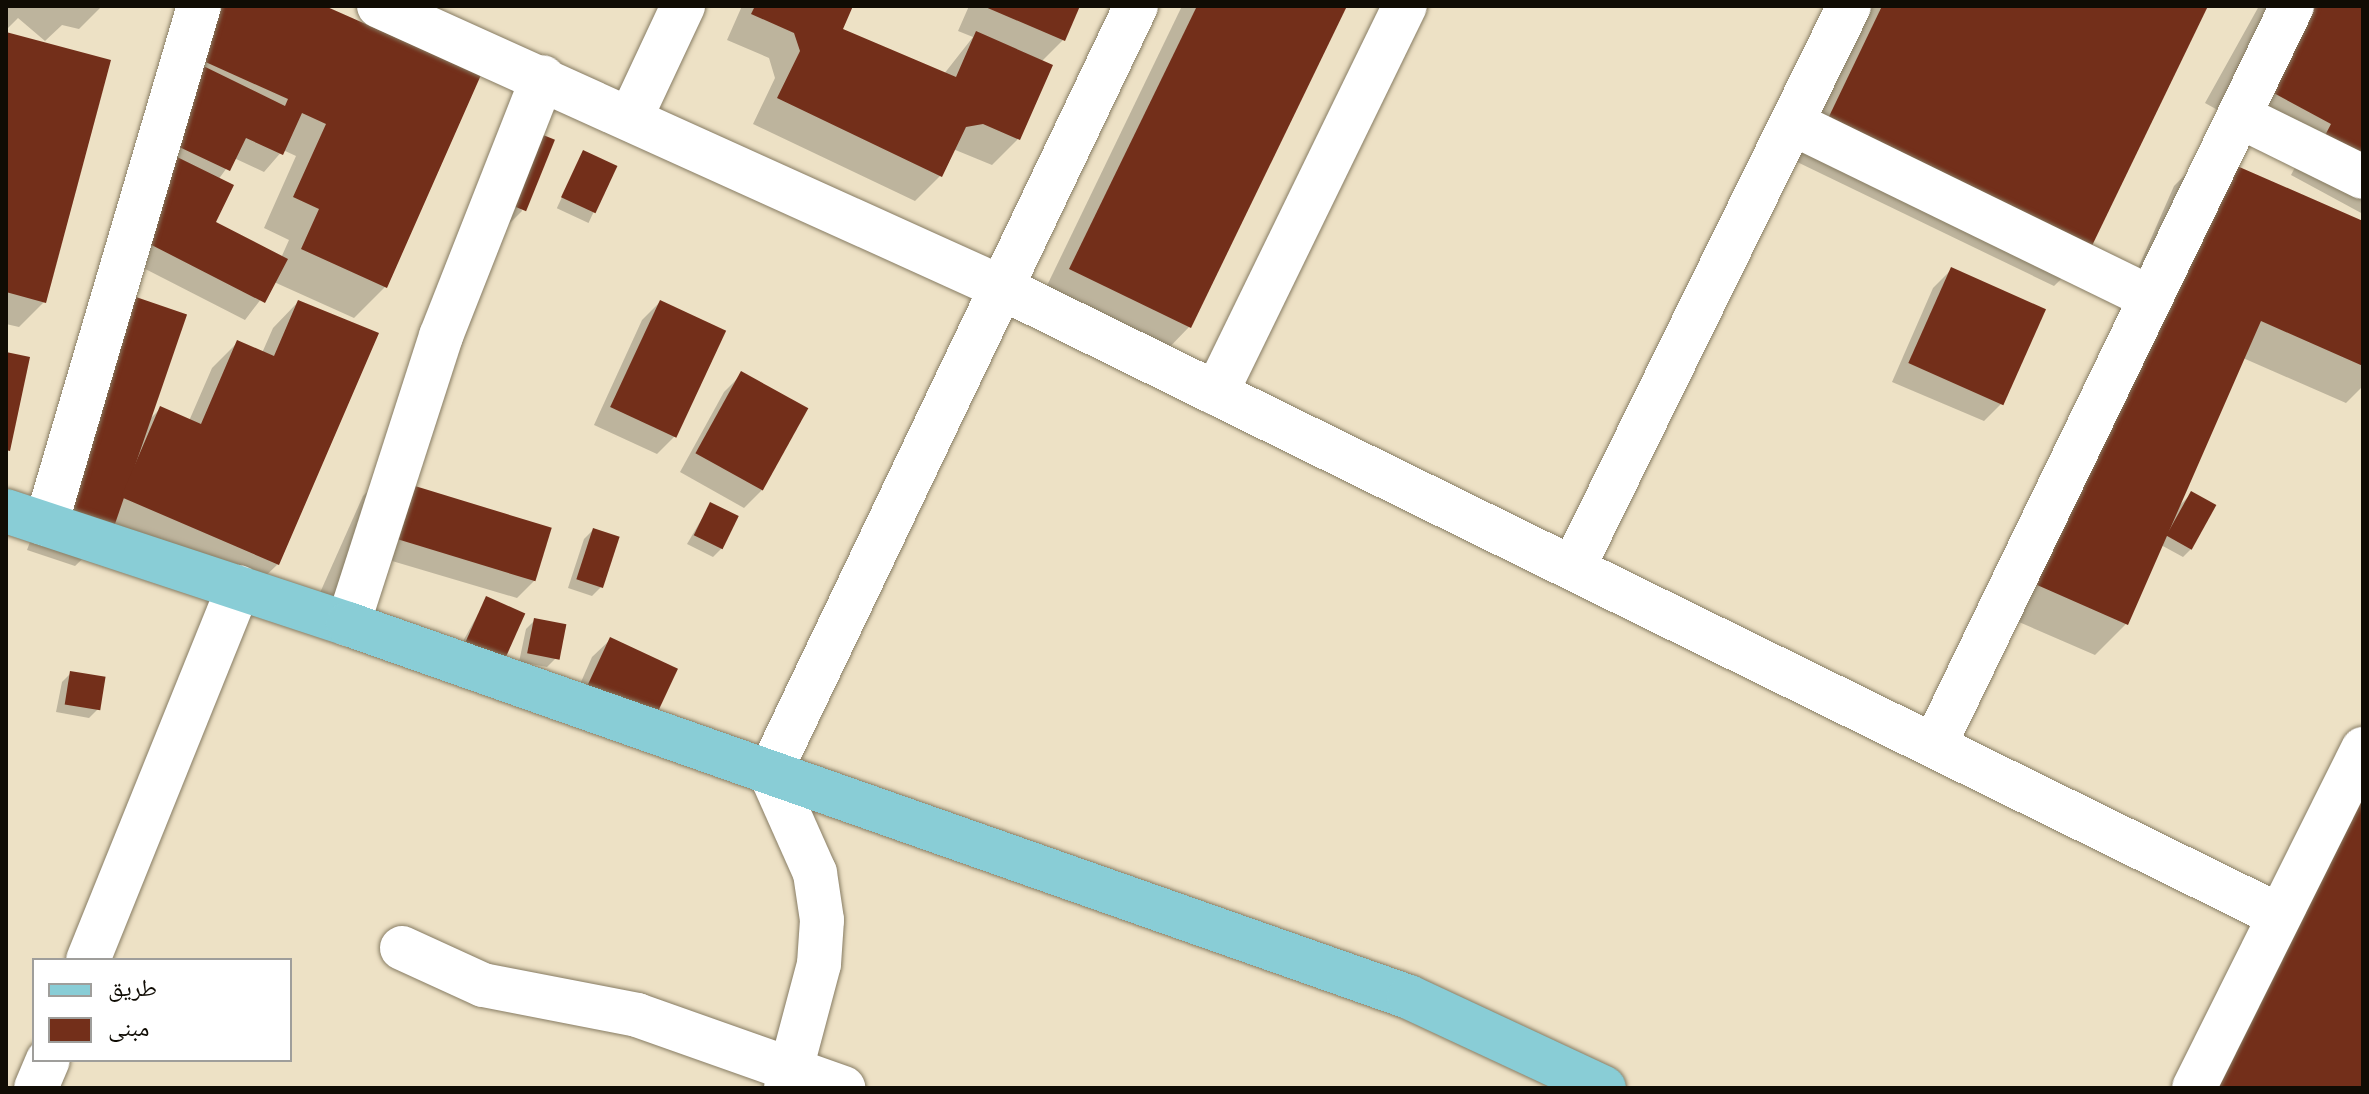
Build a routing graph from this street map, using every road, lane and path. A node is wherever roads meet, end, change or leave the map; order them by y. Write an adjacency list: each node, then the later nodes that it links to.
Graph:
1 (199, 6): 16 (street)
2 (379, 6): 8 (street)
3 (683, 6): 10 (street)
4 (1136, 6): 13 (street)
5 (1405, 6): 15 (street)
6 (1849, 6): 11 (street)
7 (2292, 6): 9 (street)
8 (543, 77): 10 (street); 19 (street)
9 (2239, 116): 12 (street); 14 (street)
10 (631, 117): 13 (street)
11 (1792, 123): 14 (street); 17 (street)
12 (2363, 177)
13 (998, 286): 15 (street); 22 (street)
14 (2151, 298): 20 (street)
15 (1216, 393): 17 (street)
16 (26, 518): 18 (main road)
17 (1573, 568): 20 (street)
18 (239, 587): 19 (main road); 25 (street)
19 (348, 624): 22 (main road)
20 (1934, 746): 23 (street)
21 (2363, 749): 23 (street)
22 (770, 772): 27 (street); 30 (main road)
23 (2280, 916): 31 (street)
24 (402, 948): 27 (street)
25 (89, 958)
26 (47, 1062): 28 (street)
27 (788, 1081): 29 (street)
28 (36, 1088)
29 (843, 1088)
30 (1604, 1088)
31 (2194, 1088)

